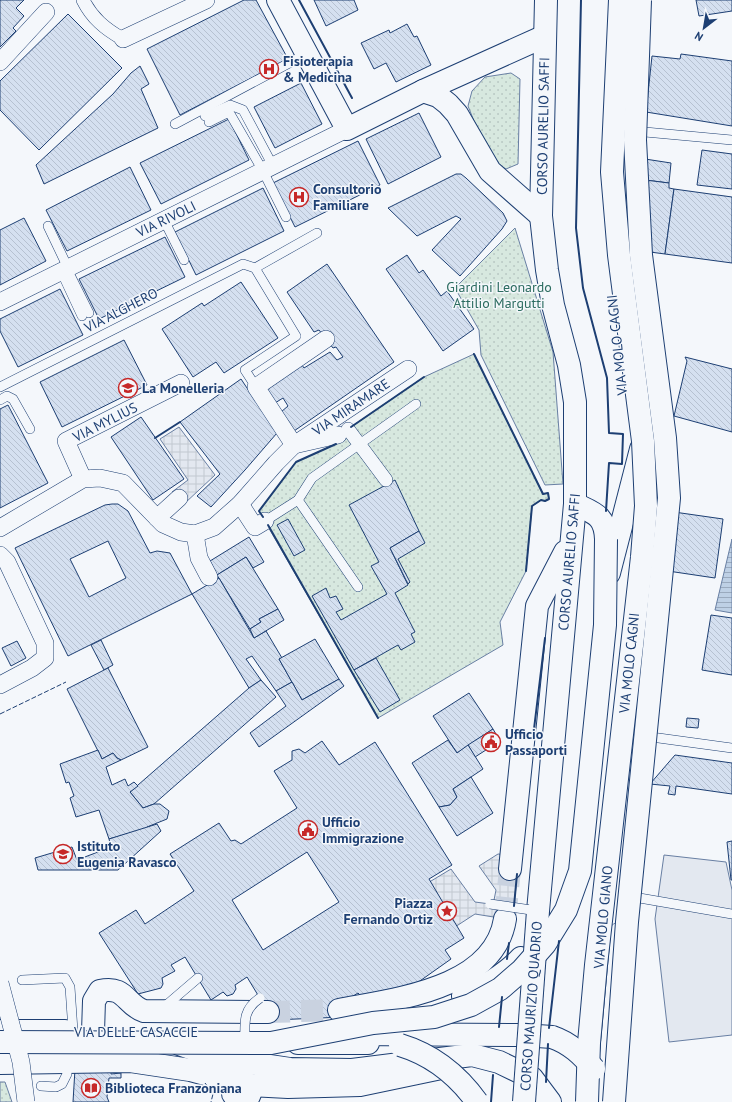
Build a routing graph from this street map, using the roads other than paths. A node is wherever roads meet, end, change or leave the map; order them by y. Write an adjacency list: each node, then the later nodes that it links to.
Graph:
1 (83, 0): 9 (street)
2 (206, 0): 9 (street)
3 (278, 0): 10 (main road)
4 (546, 0): 8 (main road, CORSO AURELIO SAFFI)
5 (620, 0): 37 (main road, bridge)
6 (638, 0): 13 (lane, VIA MOLO CAGNI); 87 (main road, bridge)
7 (46, 12): 11 (street)
8 (545, 36): 12 (main road, CORSO AURELIO SAFFI); 18 (main road, CORSO AURELIO SAFFI)
9 (123, 39)
10 (306, 54): 14 (lane); 15 (main road)
11 (0, 62)
12 (423, 91): 15 (main road, VIA RIVOLI); 18 (main road, CORSO AURELIO SAFFI)
13 (616, 123): 16 (lane); 46 (lane, VIA MOLO CAGNI)
14 (175, 124)
15 (347, 129): 17 (street, VIA RIVOLI)
16 (732, 140)
17 (265, 170): 17 (lane); 19 (lane); 20 (street, VIA RIVOLI)
18 (541, 216): 45 (main road, CORSO AURELIO SAFFI)
19 (284, 218)
20 (164, 220): 23 (lane); 25 (street, VIA RIVOLI)
21 (48, 226): 25 (lane)
22 (317, 233): 24 (lane)
23 (184, 260)
24 (254, 268): 31 (lane, VIA ALGHERO); 32 (lane)
25 (65, 269): 26 (street, VIA RIVOLI); 27 (lane)
26 (0, 302)
27 (85, 315)
28 (326, 339): 32 (street)
29 (408, 369): 39 (street, VIA MIRAMARE)
30 (181, 383): 40 (street, VIA MYLIUS)
31 (0, 387)
32 (256, 387): 39 (street)
33 (0, 400): 35 (lane)
34 (416, 404): 38 (lane)
35 (30, 429)
36 (343, 432): 38 (street); 39 (street, VIA MIRAMARE)
37 (643, 441): 69 (main road, bridge); 85 (main road, bridge)
38 (359, 444): 41 (street); 43 (lane)
39 (294, 445): 44 (street, VIA MIRAMARE)
40 (83, 479): 47 (street); 49 (street)
41 (386, 480)
42 (179, 498): 47 (street)
43 (298, 500): 48 (lane); 54 (lane)
44 (240, 504): 48 (street); 50 (street)
45 (575, 504): 51 (main road, CORSO AURELIO SAFFI); 69 (main road, bridge)
46 (656, 508)
47 (157, 518): 50 (street)
48 (265, 521)
49 (0, 528)
50 (195, 534): 53 (street)
51 (572, 538): 58 (main road); 60 (main road, CORSO AURELIO SAFFI)
52 (0, 555): 55 (street)
53 (210, 577)
54 (358, 588)
55 (0, 685)
56 (636, 734): 57 (lane)
57 (732, 748)
58 (510, 869)
59 (619, 894): 62 (lane)
60 (538, 911): 61 (lane, bridge); 83 (main road, CORSO MAURIZIO QUADRIO, bridge)
61 (498, 912): 67 (main road)
62 (732, 914)
63 (617, 917): 86 (lane, VIA MOLO GIANO)
64 (198, 978): 68 (lane)
65 (22, 980): 71 (lane)
66 (0, 983): 81 (street, bridge)
67 (339, 1010)
68 (158, 1012): 69 (main road); 71 (main road)
69 (268, 1022): 71 (main road, VIA DELLE CASACCIE); 74 (main road, bridge); 74 (lane, bridge); 82 (main road, bridge); 87 (main road, bridge)
70 (0, 1031): 71 (main road, VIA DELLE CASACCIE)
71 (89, 1032): 75 (main road)
72 (0, 1042): 73 (main road, bridge)
73 (172, 1042): 74 (main road, bridge); 84 (main road, bridge)
74 (245, 1043)
75 (130, 1061): 76 (main road); 80 (main road)
76 (66, 1062): 77 (main road); 79 (lane)
77 (0, 1063)
78 (496, 1068): 80 (main road)
79 (41, 1086)
80 (240, 1094)
81 (26, 1102)
82 (477, 1102)
83 (524, 1102)
84 (550, 1102)
85 (586, 1102)
86 (600, 1102)
87 (614, 1102)

